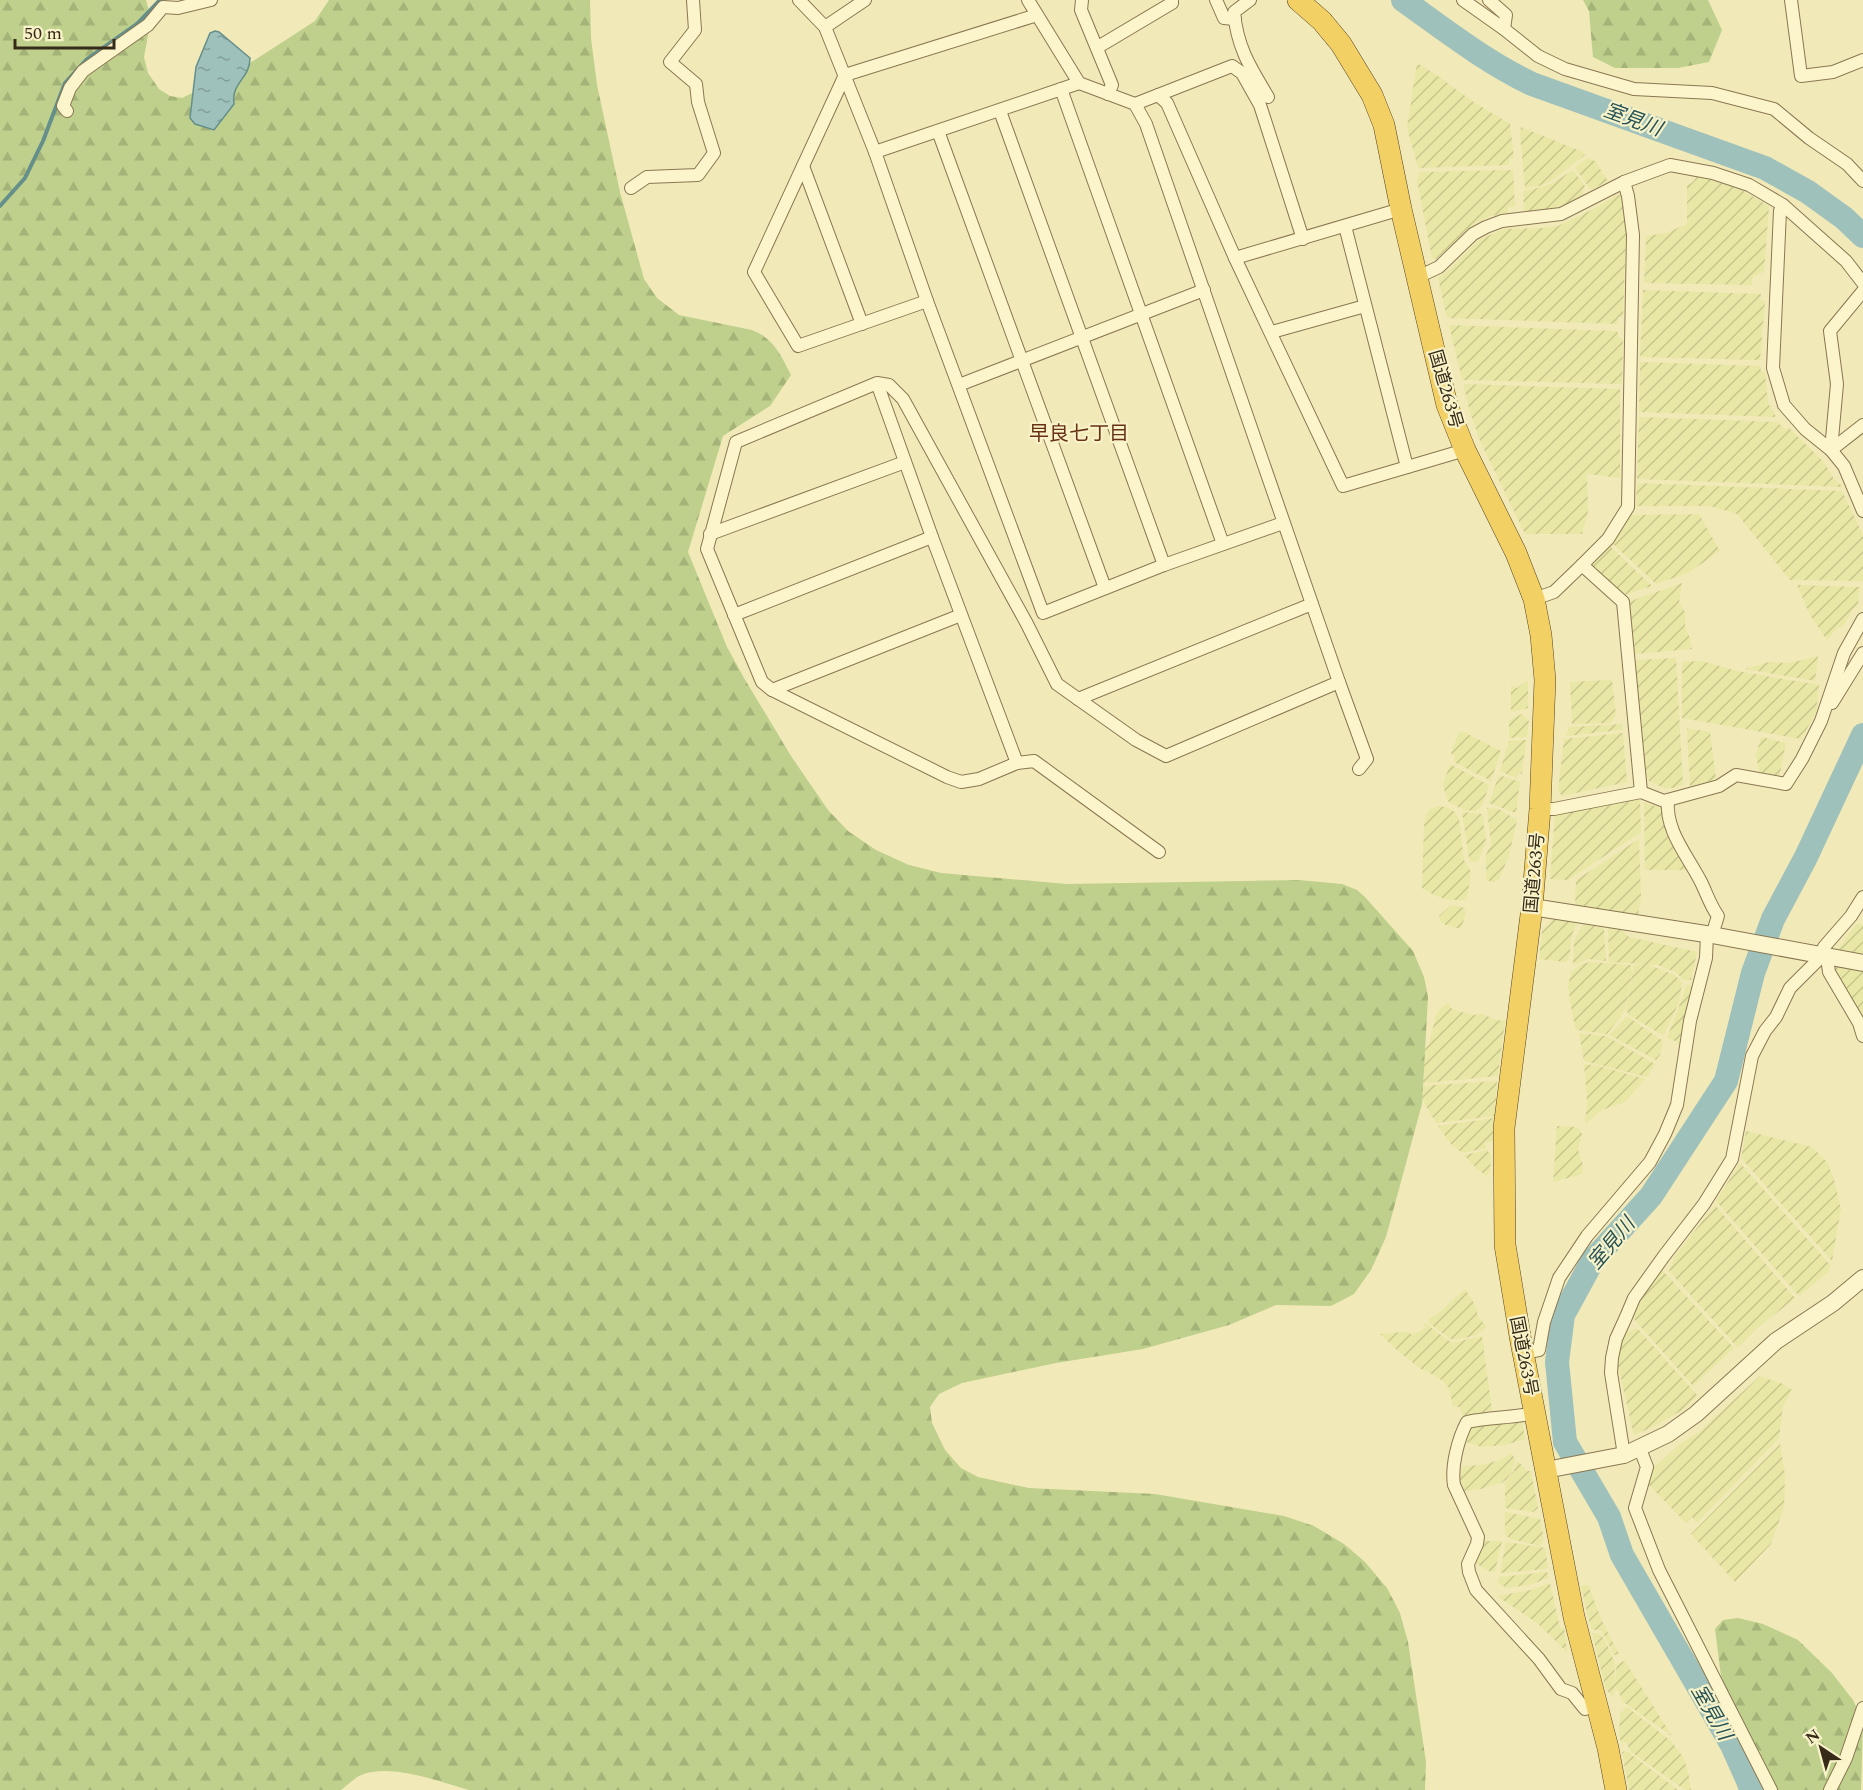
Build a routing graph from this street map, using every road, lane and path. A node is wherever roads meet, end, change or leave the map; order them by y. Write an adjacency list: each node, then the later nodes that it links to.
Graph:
1 (211, 0): 27 (street)
2 (693, 0): 34 (street)
3 (799, 0): 16 (street)
4 (865, 0): 16 (street)
5 (1028, 0): 14 (street)
6 (1082, 0): 18 (street)
7 (1172, 0): 18 (street)
8 (1216, 0): 15 (street)
9 (1250, 0): 15 (street)
10 (1298, 0): 36 (highway, 国道263号)
11 (1463, 0): 17 (street)
12 (1489, 0): 17 (street)
13 (1791, 0): 19 (street)
14 (1037, 15): 20 (street); 21 (street)
15 (1235, 20): 25 (street)
16 (825, 27): 20 (street)
17 (1504, 29): 32 (street)
18 (1098, 47): 23 (street)
19 (1863, 60)
20 (845, 75): 30 (street); 31 (street)
21 (1079, 82): 22 (street); 23 (street)
22 (1061, 89): 28 (street); 46 (street)
23 (1108, 94): 26 (street)
24 (1158, 95): 26 (street); 38 (street); 39 (street)
25 (1268, 97)
26 (1135, 104): 42 (street)
27 (67, 111)
28 (1000, 111): 29 (street); 49 (street)
29 (938, 131): 30 (street); 50 (street)
30 (875, 152): 44 (street)
31 (803, 166): 47 (street); 47 (street)
32 (1863, 180)
33 (1624, 182): 35 (street); 40 (street); 64 (street)
34 (631, 188)
35 (1783, 205): 41 (street); 55 (street)
36 (1401, 209): 37 (street); 40 (highway, 国道263号)
37 (1345, 226): 38 (street); 45 (street)
38 (1302, 238): 39 (street)
39 (1235, 258): 48 (street)
40 (1418, 277): 54 (highway, 国道263号)
41 (1863, 283)
42 (1204, 290): 46 (street); 59 (street)
43 (1863, 291): 55 (street)
44 (927, 301): 47 (street); 52 (street)
45 (1365, 306): 48 (street); 57 (street)
46 (1141, 315): 49 (street); 62 (street)
47 (862, 324)
48 (1272, 332): 57 (street)
49 (1082, 338): 50 (street); 63 (street)
50 (1023, 361): 52 (street); 65 (street)
51 (877, 383): 56 (street); 60 (street); 72 (street)
52 (958, 385): 68 (street)
53 (1863, 425): 55 (street)
54 (1465, 450): 57 (street); 66 (highway, 国道263号)
55 (1831, 450): 58 (street)
56 (905, 462): 60 (street); 61 (street)
57 (1407, 467)
58 (1863, 511)
59 (1283, 523): 62 (street); 67 (street)
60 (710, 534): 69 (street)
61 (932, 537): 69 (street); 70 (street)
62 (1223, 544): 63 (street)
63 (1164, 565): 65 (street)
64 (1582, 565): 66 (street); 80 (street)
65 (1105, 588): 68 (street)
66 (1534, 599): 82 (highway, 国道263号)
67 (1312, 604): 74 (street); 76 (street)
68 (1042, 613): 72 (street)
69 (734, 615): 75 (street)
70 (961, 615): 75 (street); 78 (street)
71 (1863, 619): 77 (street)
72 (1025, 620): 76 (street)
73 (1863, 653): 77 (street)
74 (1339, 682): 76 (street); 79 (street)
75 (772, 690): 78 (street)
76 (1078, 699)
77 (1821, 721): 81 (street)
78 (1017, 763): 83 (street)
79 (1359, 769)
80 (1641, 792): 81 (street); 82 (street)
81 (1668, 800): 86 (street)
82 (1540, 809): 85 (highway, 国道263号)
83 (1159, 852)
84 (1863, 897): 87 (street)
85 (1532, 907): 86 (street); 91 (highway, 国道263号)
86 (1709, 934): 87 (street); 91 (street)
87 (1825, 956): 88 (street); 89 (street); 94 (street)
88 (1863, 963)
89 (1863, 1036)
90 (1863, 1278): 93 (street)
91 (1523, 1353): 92 (highway, 国道263号)
92 (1535, 1413): 95 (highway, 国道263号); 96 (street)
93 (1640, 1449): 94 (street); 99 (street)
94 (1624, 1455): 95 (street)
95 (1546, 1470): 96 (highway, 国道263号)
96 (1598, 1707): 98 (highway, 国道263号)
97 (1863, 1708): 100 (street)
98 (1616, 1790)
99 (1770, 1790)
100 (1830, 1790)

